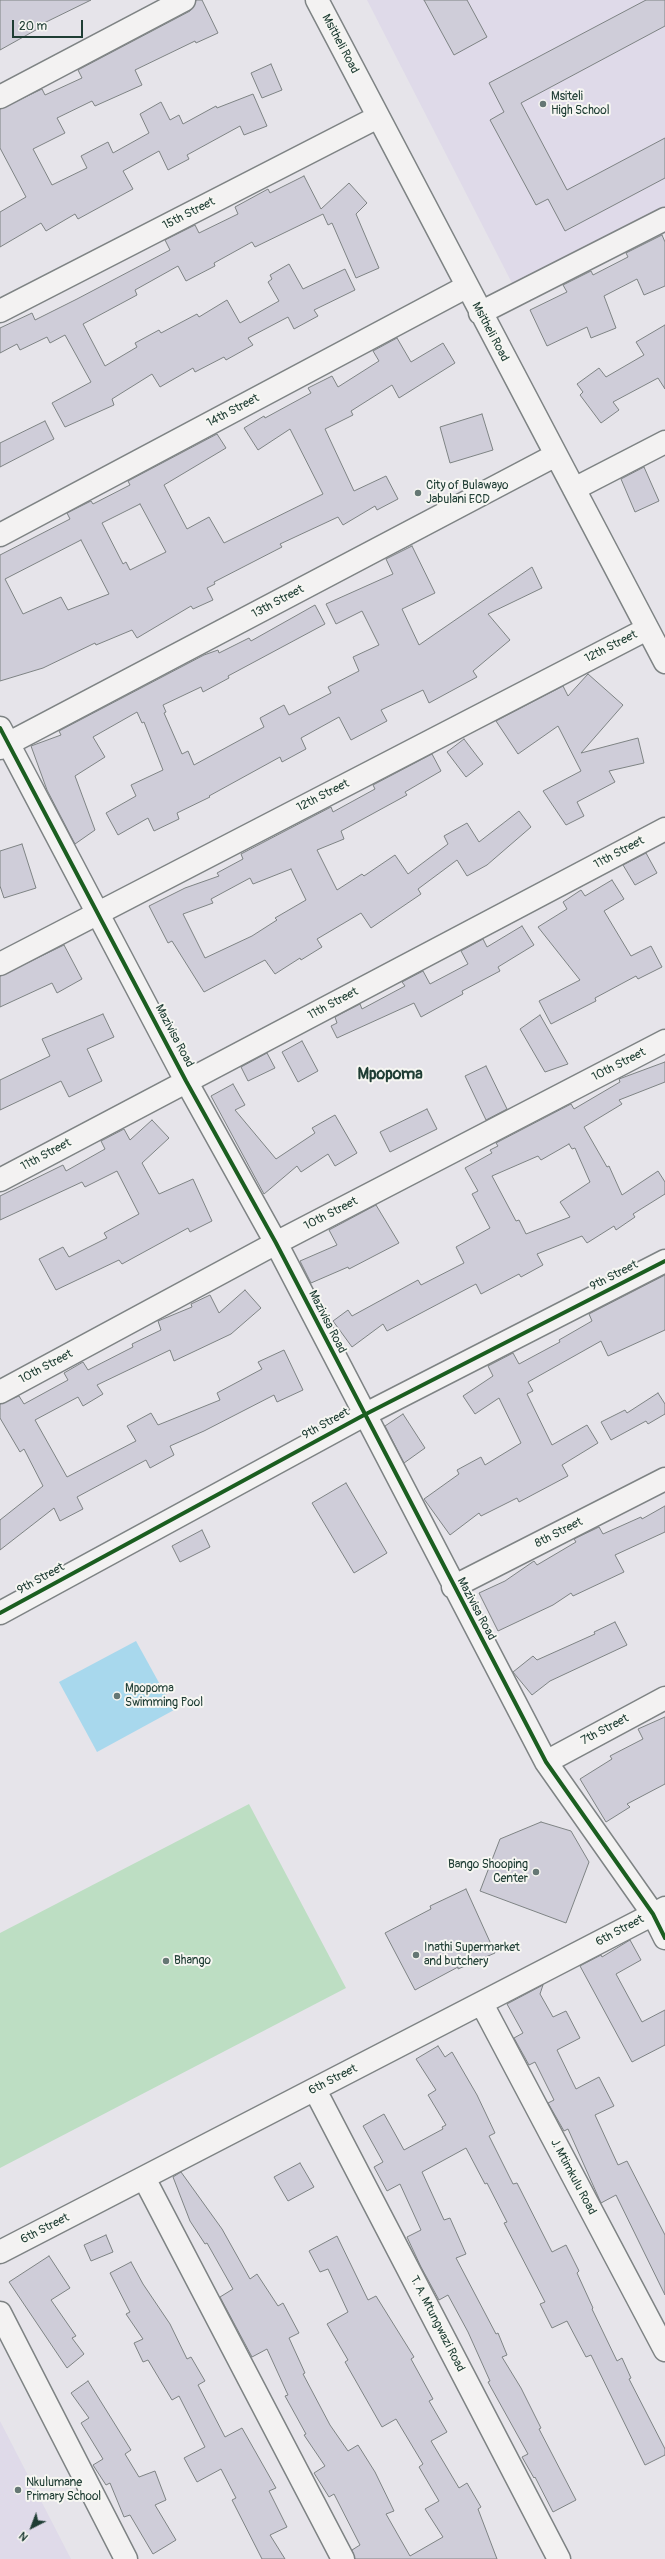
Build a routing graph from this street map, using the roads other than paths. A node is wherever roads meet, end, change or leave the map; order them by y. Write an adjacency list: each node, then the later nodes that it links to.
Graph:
1 (184, 0): 3 (street)
2 (317, 0): 4 (street, Msitheli Road)
3 (0, 97)
4 (378, 117): 6 (street, Msitheli Road); 7 (street, 15th Street)
5 (665, 219): 8 (street)
6 (466, 287): 8 (street, Msitheli Road); 12 (street, 14th Street)
7 (0, 311)
8 (480, 313): 10 (street, Msitheli Road)
9 (665, 442): 11 (street)
10 (556, 455): 11 (street, Msitheli Road); 15 (street, 13th Street)
11 (574, 489): 13 (street, Msitheli Road)
12 (0, 535)
13 (647, 629): 14 (street, Msitheli Road); 17 (street, 12th Street)
14 (664, 660)
15 (3, 740): 17 (street, Mazivisa Road)
16 (665, 829): 20 (street, 11th Street)
17 (97, 913): 18 (street, 12th Street); 20 (street, Mazivisa Road)
18 (0, 964)
19 (665, 1041): 22 (street, 10th Street)
20 (186, 1081): 21 (street, 11th Street); 22 (street, Mazivisa Road)
21 (0, 1180)
22 (276, 1243): 24 (street, 10th Street); 25 (street, Mazivisa Road)
23 (665, 1261): 25 (street, 9th Street)
24 (0, 1392)
25 (364, 1415): 27 (street, Mazivisa Road); 28 (street, 9th Street)
26 (665, 1479): 27 (street, 8th Street)
27 (453, 1587): 30 (street, Mazivisa Road)
28 (0, 1613)
29 (665, 1698): 30 (street, 7th Street)
30 (546, 1762): 31 (street, Mazivisa Road)
31 (659, 1911): 32 (street, Mazivisa Road); 33 (street, 6th Street)
32 (665, 1938)
33 (482, 2004): 34 (street, 6th Street); 38 (street, J. Mtimkulu Road)
34 (315, 2090): 35 (street, 6th Street); 41 (street, T. A. Mtungwazi Road)
35 (144, 2178): 36 (street, 6th Street); 40 (street)
36 (0, 2252)
37 (0, 2313): 39 (street)
38 (665, 2350)
39 (126, 2559)
40 (343, 2559)
41 (559, 2559)

